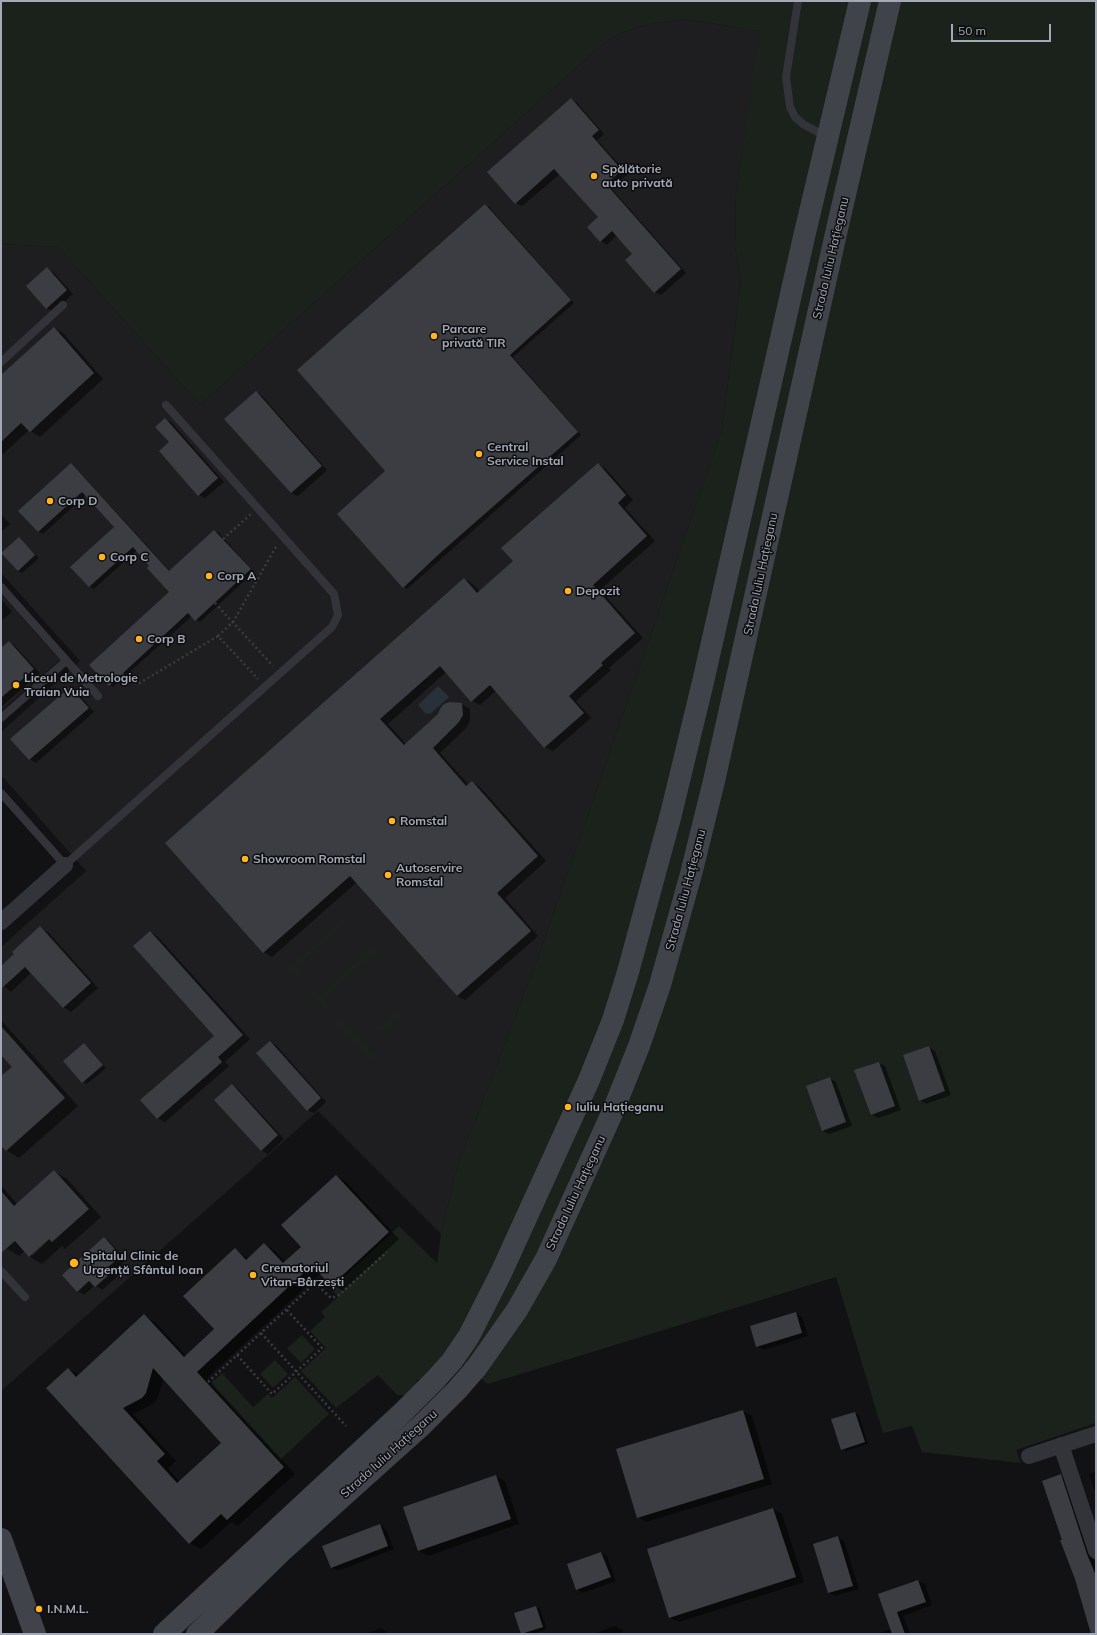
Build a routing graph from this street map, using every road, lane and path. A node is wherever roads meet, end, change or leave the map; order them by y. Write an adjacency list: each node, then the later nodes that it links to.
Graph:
1 (798, 1): 4 (lane)
2 (860, 1): 4 (main road, Strada Iuliu Hațieganu)
3 (890, 1): 10 (main road, Strada Iuliu Hațieganu)
4 (828, 137): 8 (main road, Strada Iuliu Hațieganu)
5 (63, 305): 6 (lane)
6 (1, 362)
7 (166, 405): 9 (lane)
8 (742, 507): 10 (main road); 26 (main road, Strada Iuliu Hațieganu)
9 (257, 508): 11 (lane); 12 (path)
10 (774, 514): 27 (main road, Strada Iuliu Hațieganu)
11 (282, 536): 15 (path); 18 (lane)
12 (223, 539)
13 (1, 587): 17 (lane)
14 (215, 603): 15 (path)
15 (233, 622): 16 (path); 18 (path)
16 (218, 636): 19 (path); 20 (path)
17 (66, 661): 21 (lane); 22 (lane)
18 (280, 673): 20 (lane)
19 (122, 674)
20 (265, 686): 24 (lane)
21 (98, 696)
22 (1, 718)
23 (1, 793): 24 (lane)
24 (65, 865): 25 (street)
25 (1, 922)
26 (521, 1231): 27 (main road); 43 (main road, Strada Iuliu Hațieganu)
27 (552, 1247): 44 (main road, Strada Iuliu Hațieganu)
28 (387, 1252): 31 (path)
29 (1, 1271): 30 (lane)
30 (25, 1297)
31 (286, 1310): 32 (path); 34 (path)
32 (261, 1333): 33 (path); 34 (path)
33 (237, 1355): 34 (path); 35 (path)
34 (296, 1372): 36 (path)
35 (208, 1382)
36 (346, 1426)
37 (1096, 1434): 38 (street)
38 (1061, 1445): 39 (street); 41 (street)
39 (1029, 1456)
40 (1, 1539): 42 (main road)
41 (1096, 1551)
42 (35, 1634)
43 (164, 1634)
44 (197, 1634)

